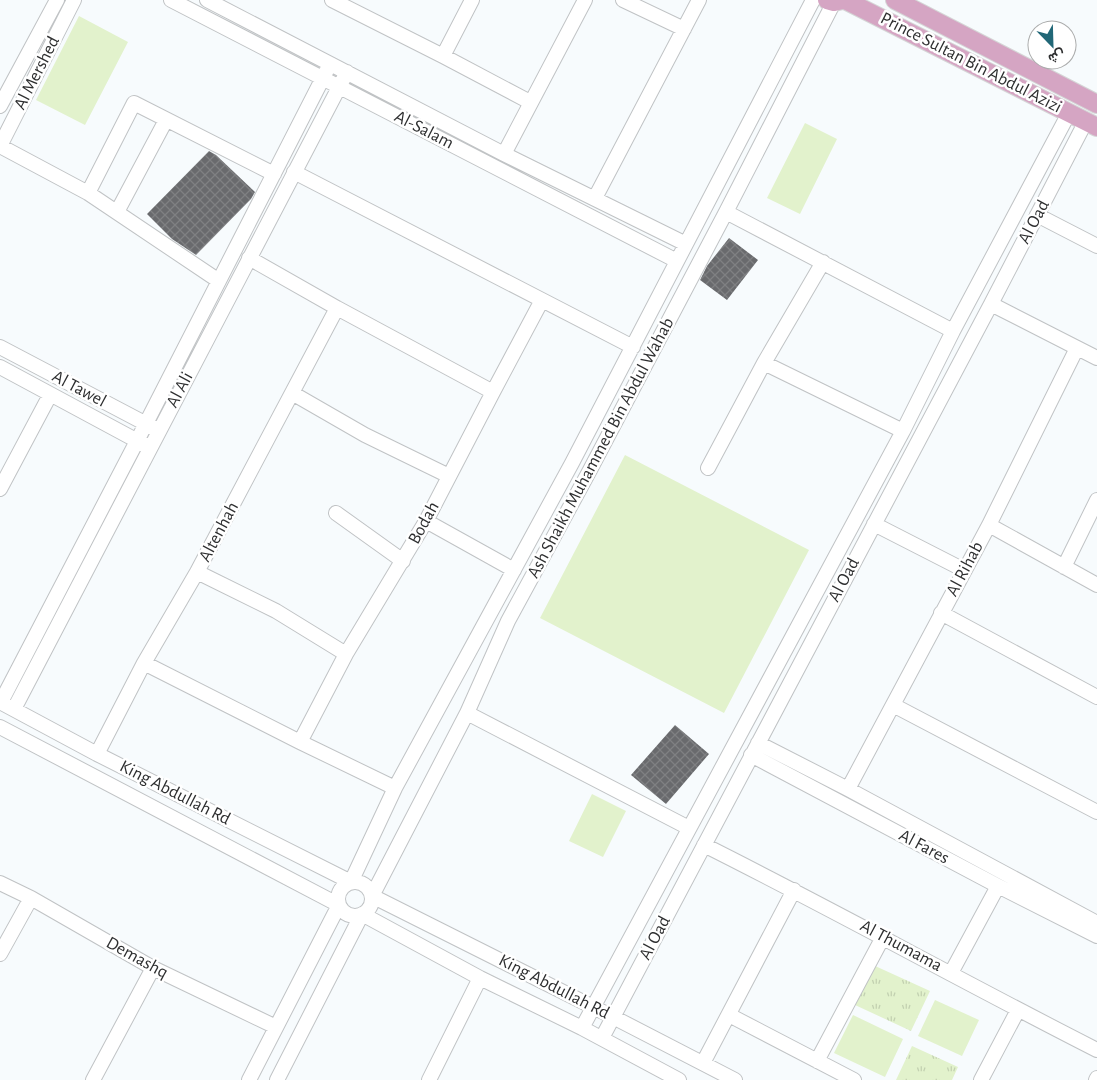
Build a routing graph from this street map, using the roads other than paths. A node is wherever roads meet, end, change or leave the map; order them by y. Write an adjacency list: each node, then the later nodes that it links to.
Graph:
1 (57, 0): 21 (street, Al Mershed)
2 (74, 0): 25 (street, Al Mershed)
3 (171, 0): 17 (street, Al-Salam)
4 (207, 0): 15 (street, Al-Salam)
5 (332, 0): 14 (street)
6 (472, 0): 14 (street)
7 (585, 0): 19 (street)
8 (623, 0): 13 (street)
9 (699, 0): 13 (street)
10 (813, 0): 34 (street, Ash Shaikh Muhammed Bin Abdul Wahab)
11 (837, 0): 22 (main road, Prince Sultan Bin Abdul Azizi); 32 (street, Ash Shaikh Muhammed Bin Abdul Wahab)
12 (895, 0): 20 (main road)
13 (684, 30): 30 (street)
14 (443, 56): 19 (street)
15 (330, 64): 16 (street, Al-Salam); 17 (street, Al Ali)
16 (347, 72): 18 (street, Al Ali); 26 (street, Al-Salam)
17 (322, 78): 18 (street, Al-Salam); 28 (street, Al Ali)
18 (339, 87): 27 (street, Al Ali); 37 (street, Al-Salam)
19 (530, 102): 26 (street)
20 (1097, 104)
21 (0, 106)
22 (1069, 113): 24 (main road, Prince Sultan Bin Abdul Azizi); 43 (street, Al Oad)
23 (166, 120): 28 (street); 29 (street); 31 (street)
24 (1092, 124): 33 (street, Al Oad)
25 (0, 146): 29 (street)
26 (504, 154): 30 (street, Al-Salam)
27 (294, 172): 36 (street, Al Ali); 40 (street)
28 (274, 174): 39 (street, Al Ali)
29 (88, 193): 31 (street)
30 (595, 198): 34 (street, Al-Salam)
31 (116, 212): 39 (street)
32 (726, 212): 38 (street); 57 (street, Ash Shaikh Muhammed Bin Abdul Wahab)
33 (1037, 215): 35 (street); 41 (street, Al Oad)
34 (686, 244): 37 (street, Ash Shaikh Muhammed Bin Abdul Wahab)
35 (1097, 246)
36 (249, 258): 42 (street); 54 (street, Al Ali)
37 (677, 260): 44 (street, Ash Shaikh Muhammed Bin Abdul Wahab)
38 (824, 262): 43 (street); 48 (street)
39 (218, 281): 53 (street, Al Ali)
40 (542, 300): 44 (street); 50 (street, Bodah)
41 (991, 304): 46 (street); 66 (street, Al Oad)
42 (337, 308): 50 (street); 51 (street, Altenhah)
43 (953, 331): 56 (street, Al Oad)
44 (633, 346): 55 (street, Ash Shaikh Muhammed Bin Abdul Wahab)
45 (0, 347): 53 (street, Al Tawel)
46 (1077, 348): 47 (street); 67 (street, Al Rihab)
47 (1097, 358)
48 (764, 363): 56 (street); 60 (street)
49 (0, 367): 52 (street, Al Tawel)
50 (493, 392): 61 (street, Bodah)
51 (292, 393): 61 (street); 72 (street, Altenhah)
52 (50, 395): 58 (street, Al Tawel); 62 (street)
53 (145, 425): 54 (street, Al Tawel); 58 (street, Al Ali)
54 (159, 431): 59 (street, Al Ali)
55 (588, 431): 57 (street); 70 (street, Ash Shaikh Muhammed Bin Abdul Wahab)
56 (902, 431): 89 (street, Al Oad)
57 (606, 440): 81 (street, Ash Shaikh Muhammed Bin Abdul Wahab)
58 (137, 441): 59 (street, Al Tawel); 78 (street, Al Ali)
59 (151, 448): 80 (street, Al Ali)
60 (708, 468)
61 (449, 476): 65 (street, Bodah)
62 (1, 483)
63 (1097, 500): 69 (street)
64 (336, 513): 68 (street)
65 (426, 522): 68 (street, Bodah); 70 (street)
66 (874, 524): 71 (street); 84 (street, Al Oad)
67 (989, 525): 69 (street); 71 (street, Al Rihab)
68 (403, 561): 75 (street, Bodah)
69 (1064, 567): 73 (street)
70 (514, 570): 86 (street, Ash Shaikh Muhammed Bin Abdul Wahab)
71 (964, 570): 74 (street, Al Rihab)
72 (197, 572): 75 (street); 76 (street, Altenhah)
73 (1097, 585)
74 (941, 613): 77 (street); 79 (street, Al Rihab)
75 (346, 654): 83 (street, Bodah)
76 (144, 663): 83 (street); 85 (street, Altenhah)
77 (1097, 697)
78 (0, 702): 80 (street, King Abdullah Rd)
79 (892, 706): 87 (street, Al Rihab); 88 (street)
80 (14, 709): 85 (street, King Abdullah Rd)
81 (467, 713): 89 (street); 95 (street, Ash Shaikh Muhammed Bin Abdul Wahab)
82 (0, 727): 97 (street, King Abdullah Rd)
83 (300, 742): 86 (street)
84 (754, 749): 87 (street, Al Fares); 90 (street, Al Oad); 93 (street, Al Fares)
85 (97, 754): 91 (street, King Abdullah Rd)
86 (395, 788): 91 (street, Ash Shaikh Muhammed Bin Abdul Wahab)
87 (848, 788): 99 (street, Al Fares)
88 (1097, 812)
89 (689, 828): 105 (street, Al Oad)
90 (704, 844): 94 (street, Al Thumama); 108 (street, Al Oad)
91 (351, 882): 95 (street); 97 (street)
92 (0, 883): 96 (street, Demashq)
93 (998, 886): 99 (street, Al Fares); 103 (street)
94 (794, 890): 100 (street, Al Thumama); 107 (street)
95 (372, 896): 98 (street); 105 (street, King Abdullah Rd)
96 (31, 898): 101 (street); 102 (street, Demashq)
97 (339, 904): 98 (street); 109 (street)
98 (362, 914): 104 (street, King Abdullah Rd); 117 (street)
99 (1096, 928)
100 (882, 937): 103 (street, Al Thumama); 113 (street)
101 (0, 954)
102 (153, 968): 109 (street, Demashq); 115 (street)
103 (951, 973): 106 (street, Al Thumama)
104 (480, 978): 110 (street, King Abdullah Rd); 118 (street)
105 (593, 1007): 108 (street, King Abdullah Rd); 110 (street, Al Oad)
106 (1018, 1010): 112 (street, Al Thumama); 122 (street)
107 (729, 1015): 113 (street); 114 (street)
108 (613, 1017): 111 (street, Al Oad); 114 (street, King Abdullah Rd)
109 (276, 1027): 116 (street)
110 (582, 1028): 111 (street, King Abdullah Rd)
111 (602, 1038): 119 (street, King Abdullah Rd)
112 (1097, 1050)
113 (817, 1061): 121 (street)
114 (703, 1063): 120 (street, King Abdullah Rd)
115 (93, 1080)
116 (249, 1080)
117 (277, 1080)
118 (430, 1080)
119 (679, 1080)
120 (735, 1080)
121 (854, 1080)
122 (981, 1080)

